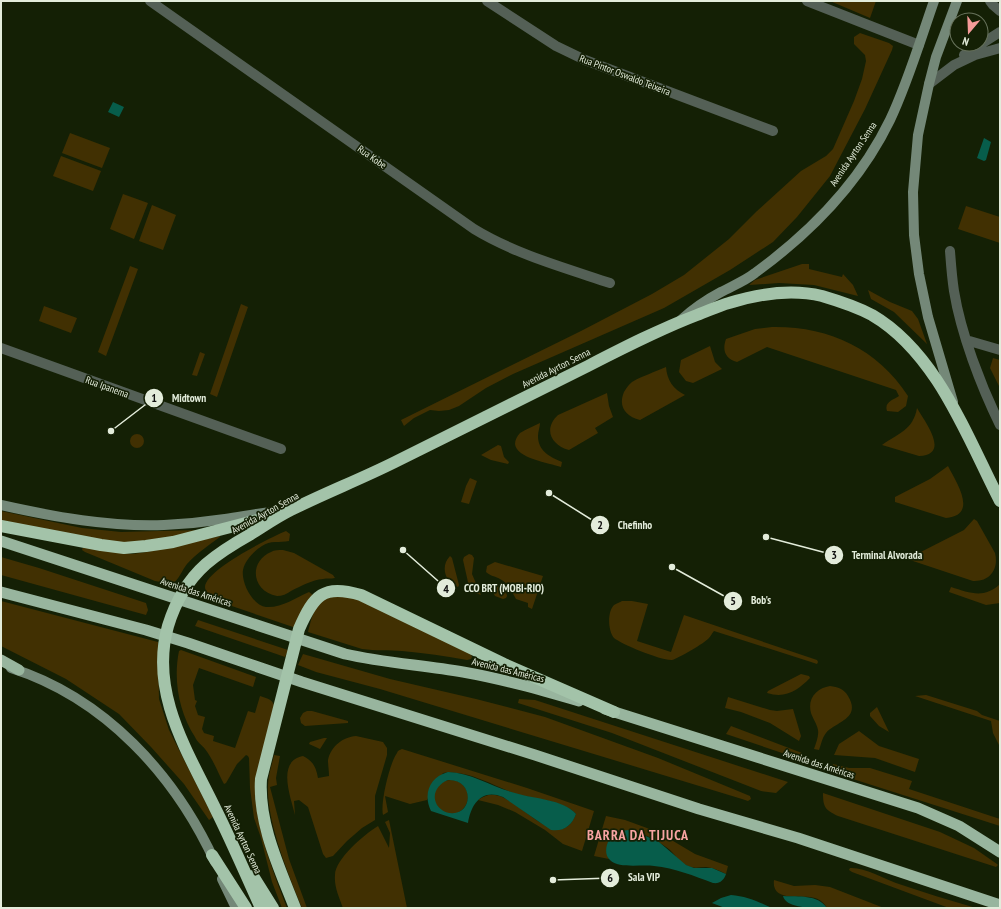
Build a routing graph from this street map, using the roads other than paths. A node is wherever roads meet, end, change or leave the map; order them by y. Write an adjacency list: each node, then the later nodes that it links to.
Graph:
1 (150, 1): 17 (street, Rua Kobe)
2 (487, 1): 15 (street, Rua Pintor Oswaldo Teixeira)
3 (807, 1): 10 (street)
4 (934, 1): 10 (main road, Avenida Ayrton Senna)
5 (957, 1): 14 (main road, Avenida Ayrton Senna)
6 (990, 1): 7 (street)
7 (1000, 11)
8 (1000, 32): 9 (street)
9 (989, 39)
10 (919, 45): 18 (main road, Avenida Ayrton Senna)
11 (1000, 48): 13 (street)
12 (968, 52): 13 (street)
13 (954, 65): 14 (street)
14 (929, 84): 22 (main road, Avenida Ayrton Senna)
15 (773, 131)
16 (950, 251): 19 (street)
17 (610, 282)
18 (678, 322): 22 (highway, Avenida Ayrton Senna); 27 (highway, Avenida Ayrton Senna)
19 (966, 340): 21 (street); 23 (street)
20 (1, 348): 24 (street, Rua Ipanema)
21 (1000, 350)
22 (954, 408): 25 (highway, Avenida Ayrton Senna)
23 (1000, 425)
24 (282, 449)
25 (1000, 501)
26 (1, 505): 27 (main road)
27 (289, 511): 28 (highway); 35 (highway, Avenida Ayrton Senna)
28 (1, 526)
29 (1, 541): 34 (highway, Avenida das Américas)
30 (1, 592): 38 (highway)
31 (1, 660): 33 (highway)
32 (1, 665): 33 (main road)
33 (18, 670): 37 (main road)
34 (614, 712): 36 (highway, Avenida das Américas); 43 (highway)
35 (230, 839): 41 (highway, Avenida Ayrton Senna); 42 (highway)
36 (1000, 852)
37 (212, 855): 39 (main road); 40 (highway)
38 (1000, 905)
39 (236, 908)
40 (246, 908)
41 (261, 908)
42 (274, 908)
43 (295, 908)

